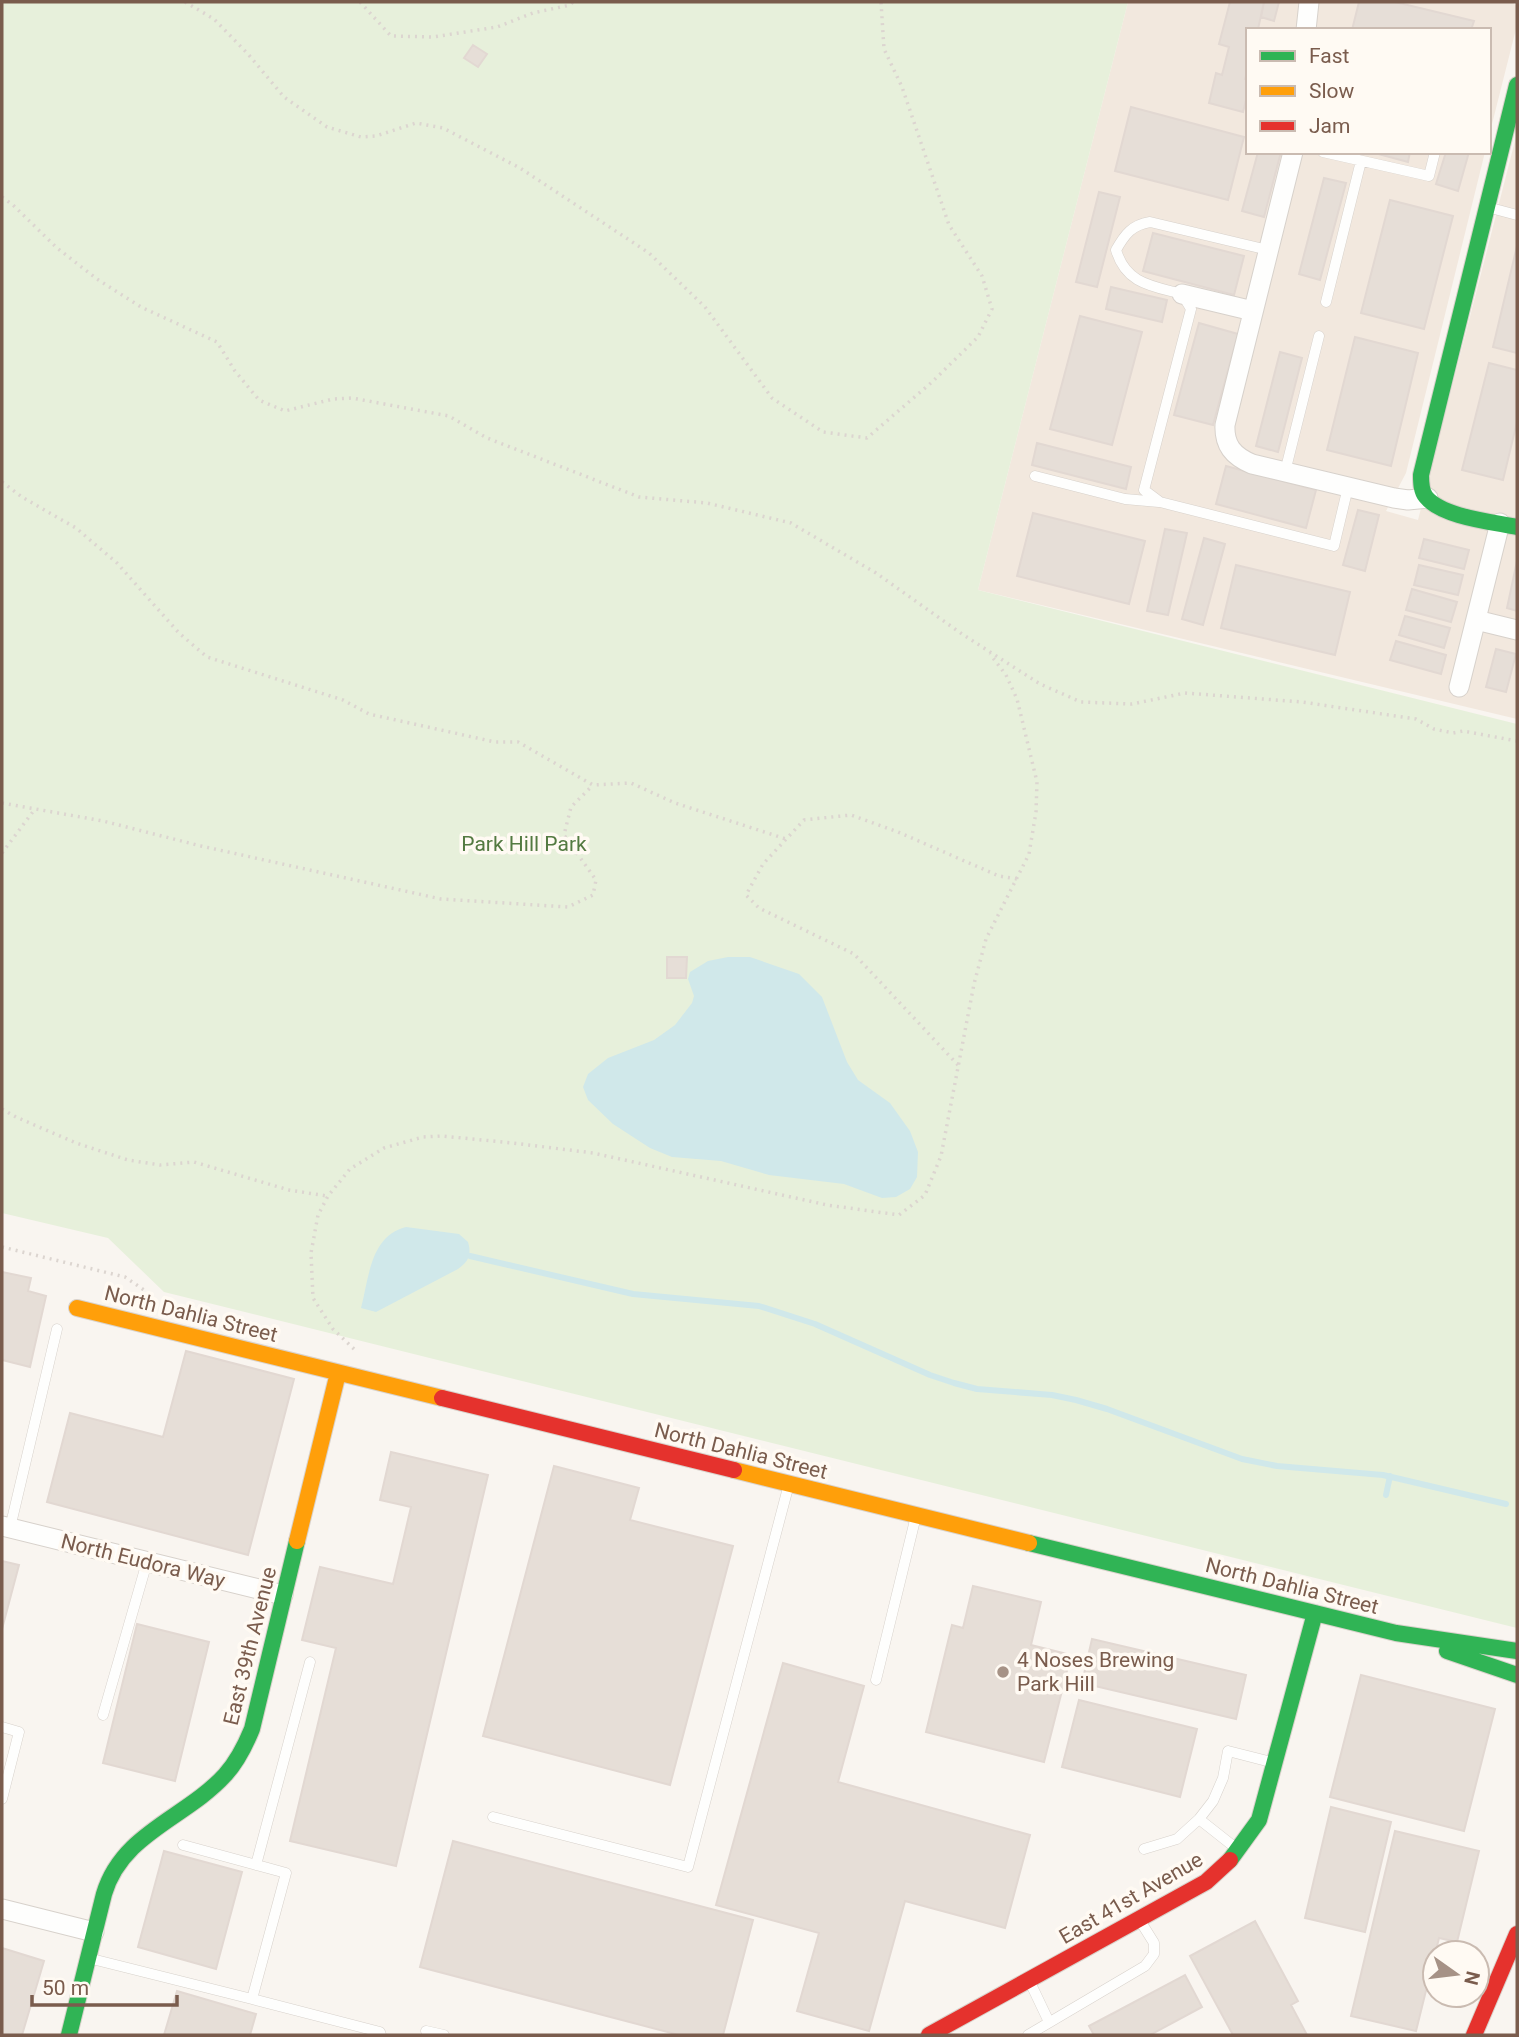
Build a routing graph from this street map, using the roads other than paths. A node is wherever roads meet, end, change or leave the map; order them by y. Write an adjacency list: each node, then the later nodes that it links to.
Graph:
1 (1309, 2): 2 (street)
2 (1307, 28)
3 (1517, 85): 8 (street)
4 (1292, 154): 10 (street)
5 (1331, 154): 7 (lane)
6 (1434, 154): 7 (lane)
7 (1361, 161): 12 (lane)
8 (1486, 207): 9 (lane); 18 (street)
9 (1517, 215)
10 (1268, 250): 11 (lane); 13 (street)
11 (1182, 294): 13 (street); 19 (lane)
12 (1326, 302)
13 (1253, 311): 15 (street)
14 (1319, 336): 15 (lane)
15 (1285, 472): 17 (street)
16 (1035, 476): 19 (lane)
17 (1348, 487): 18 (street); 19 (lane)
18 (1428, 498): 20 (street)
19 (1160, 502)
20 (1509, 525): 21 (street)
21 (1476, 620): 22 (street); 23 (street)
22 (1517, 630)
23 (1460, 687)
24 (77, 1308): 26 (street, North Dahlia Street)
25 (57, 1329): 29 (lane)
26 (338, 1373): 27 (street, North Dahlia Street); 31 (street, East 39th Avenue)
27 (789, 1484): 28 (street, North Dahlia Street); 42 (lane)
28 (916, 1515): 32 (street, North Dahlia Street); 37 (lane)
29 (6, 1527): 30 (street, North Eudora Way)
30 (147, 1562): 31 (street, North Eudora Way); 38 (lane)
31 (284, 1595): 50 (street, East 39th Avenue)
32 (1315, 1613): 33 (street, North Dahlia Street); 40 (street, East 41st Avenue)
33 (1396, 1633): 34 (street, North Dahlia Street); 36 (street, North Dahlia Street)
34 (1517, 1651)
35 (310, 1662): 47 (lane)
36 (1517, 1675)
37 (876, 1680)
38 (103, 1715)
39 (2, 1727): 41 (lane)
40 (1275, 1764): 43 (lane); 46 (street, East 41st Avenue)
41 (2, 1799)
42 (493, 1817)
43 (1199, 1819): 45 (lane); 46 (lane)
44 (183, 1845): 47 (lane)
45 (1144, 1849)
46 (1240, 1852): 49 (street, East 41st Avenue)
47 (256, 1865): 54 (lane)
48 (2, 1909): 50 (street)
49 (1138, 1919): 53 (street, East 41st Avenue); 55 (lane)
50 (94, 1933): 52 (street, East 39th Avenue)
51 (1517, 1934): 62 (street)
52 (88, 1958): 54 (lane); 57 (street, East 39th Avenue)
53 (1029, 1980): 55 (lane); 60 (street, East 41st Avenue)
54 (252, 1999): 58 (lane)
55 (1049, 2022): 61 (lane)
56 (426, 2031): 59 (lane)
57 (69, 2035)
58 (381, 2035)
59 (444, 2035)
60 (930, 2035)
61 (1028, 2035)
62 (1474, 2035)

